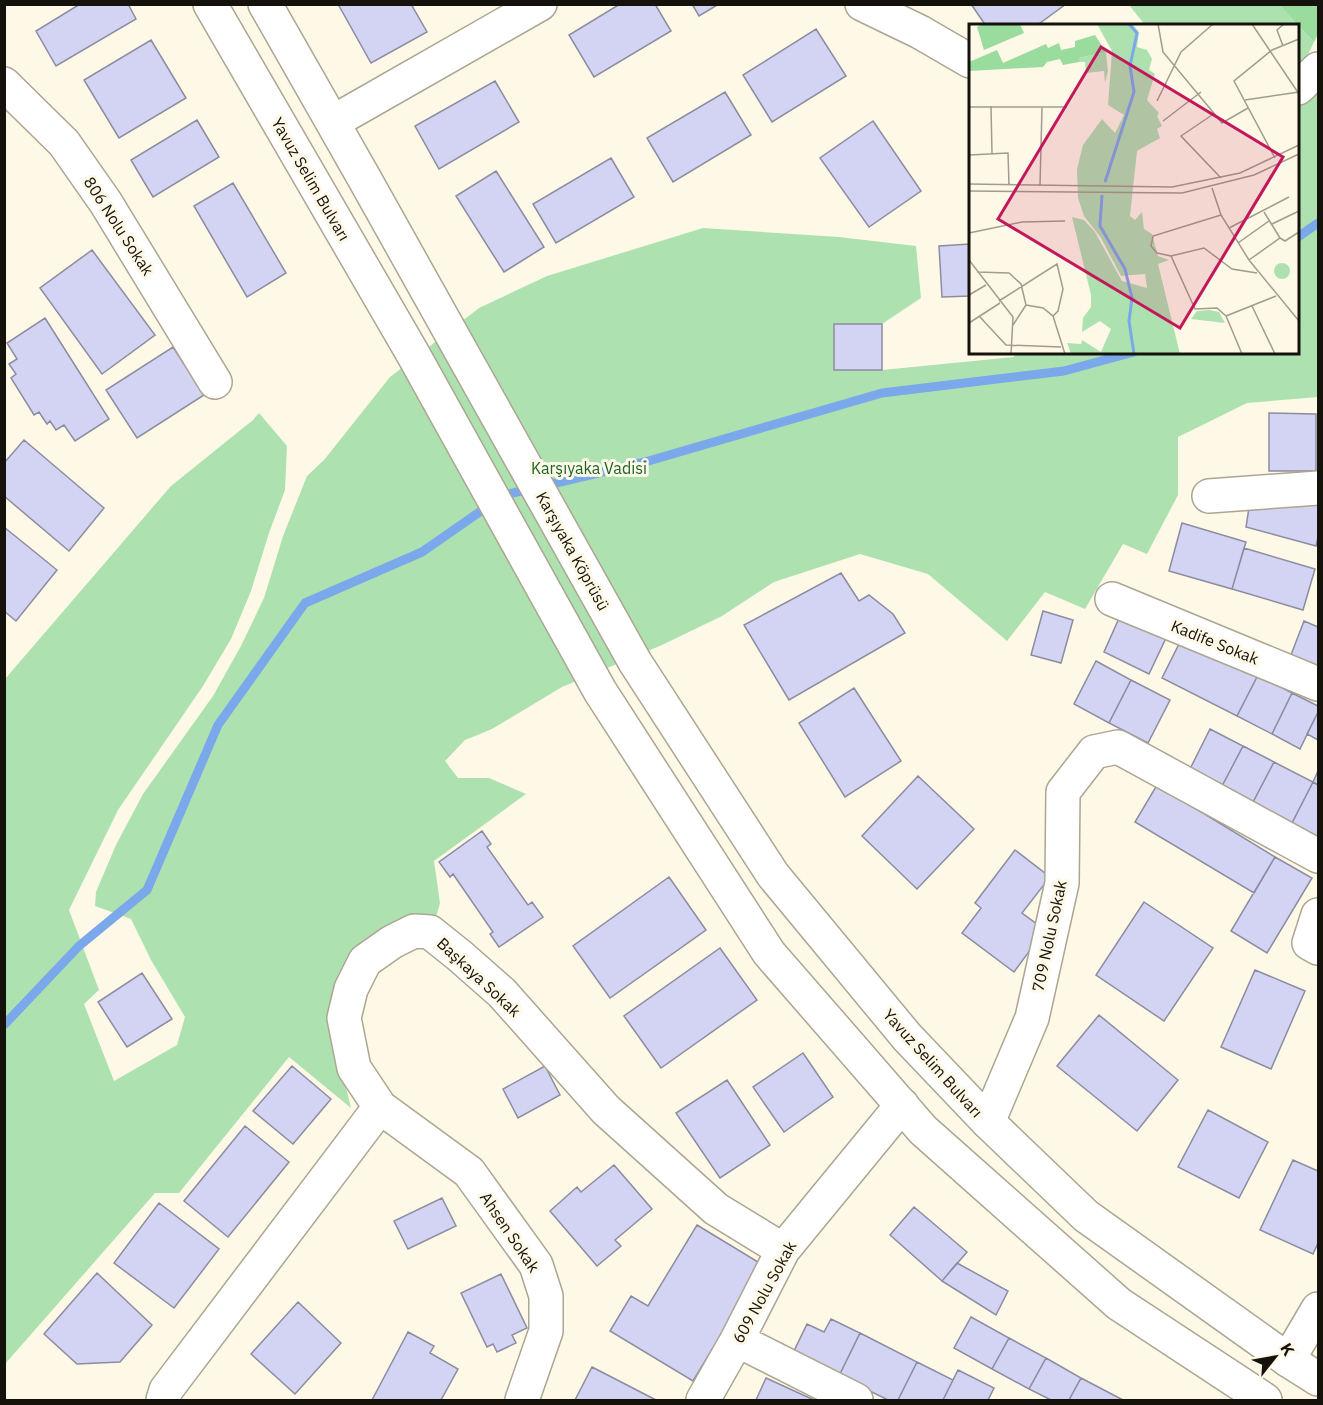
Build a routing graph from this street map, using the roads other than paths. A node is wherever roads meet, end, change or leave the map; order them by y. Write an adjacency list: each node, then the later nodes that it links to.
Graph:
1 (210, 4): 19 (street, Yavuz Selim Bulvarı)
2 (265, 4): 9 (street)
3 (540, 4): 9 (street)
4 (865, 6): 5 (street)
5 (969, 60)
6 (1318, 69): 8 (street)
7 (4, 84): 10 (street, 806 Nolu Sokak)
8 (1299, 87)
9 (333, 122): 14 (street, Karşıyaka Köprüsü)
10 (215, 382)
11 (1318, 488): 12 (street)
12 (1209, 496)
13 (1112, 599): 15 (street, Kadife Sokak)
14 (635, 662): 21 (street, Yavuz Selim Bulvarı)
15 (1318, 684)
16 (1318, 856): 21 (street, 709 Nolu Sokak)
17 (1318, 915): 18 (street)
18 (1318, 948)
19 (902, 1105): 22 (street, 609 Nolu Sokak); 31 (street)
20 (380, 1107): 22 (street, Başkaya Sokak); 27 (street); 28 (street, Ahsen Sokak)
21 (988, 1122): 25 (street, Yavuz Selim Bulvarı)
22 (783, 1250): 24 (street, 609 Nolu Sokak)
23 (1318, 1309): 25 (street)
24 (737, 1340): 29 (street, 609 Nolu Sokak); 30 (street)
25 (1288, 1360): 26 (street, Yavuz Selim Bulvarı)
26 (1318, 1379)
27 (163, 1401)
28 (522, 1401)
29 (703, 1401)
30 (856, 1401)
31 (1265, 1401)

